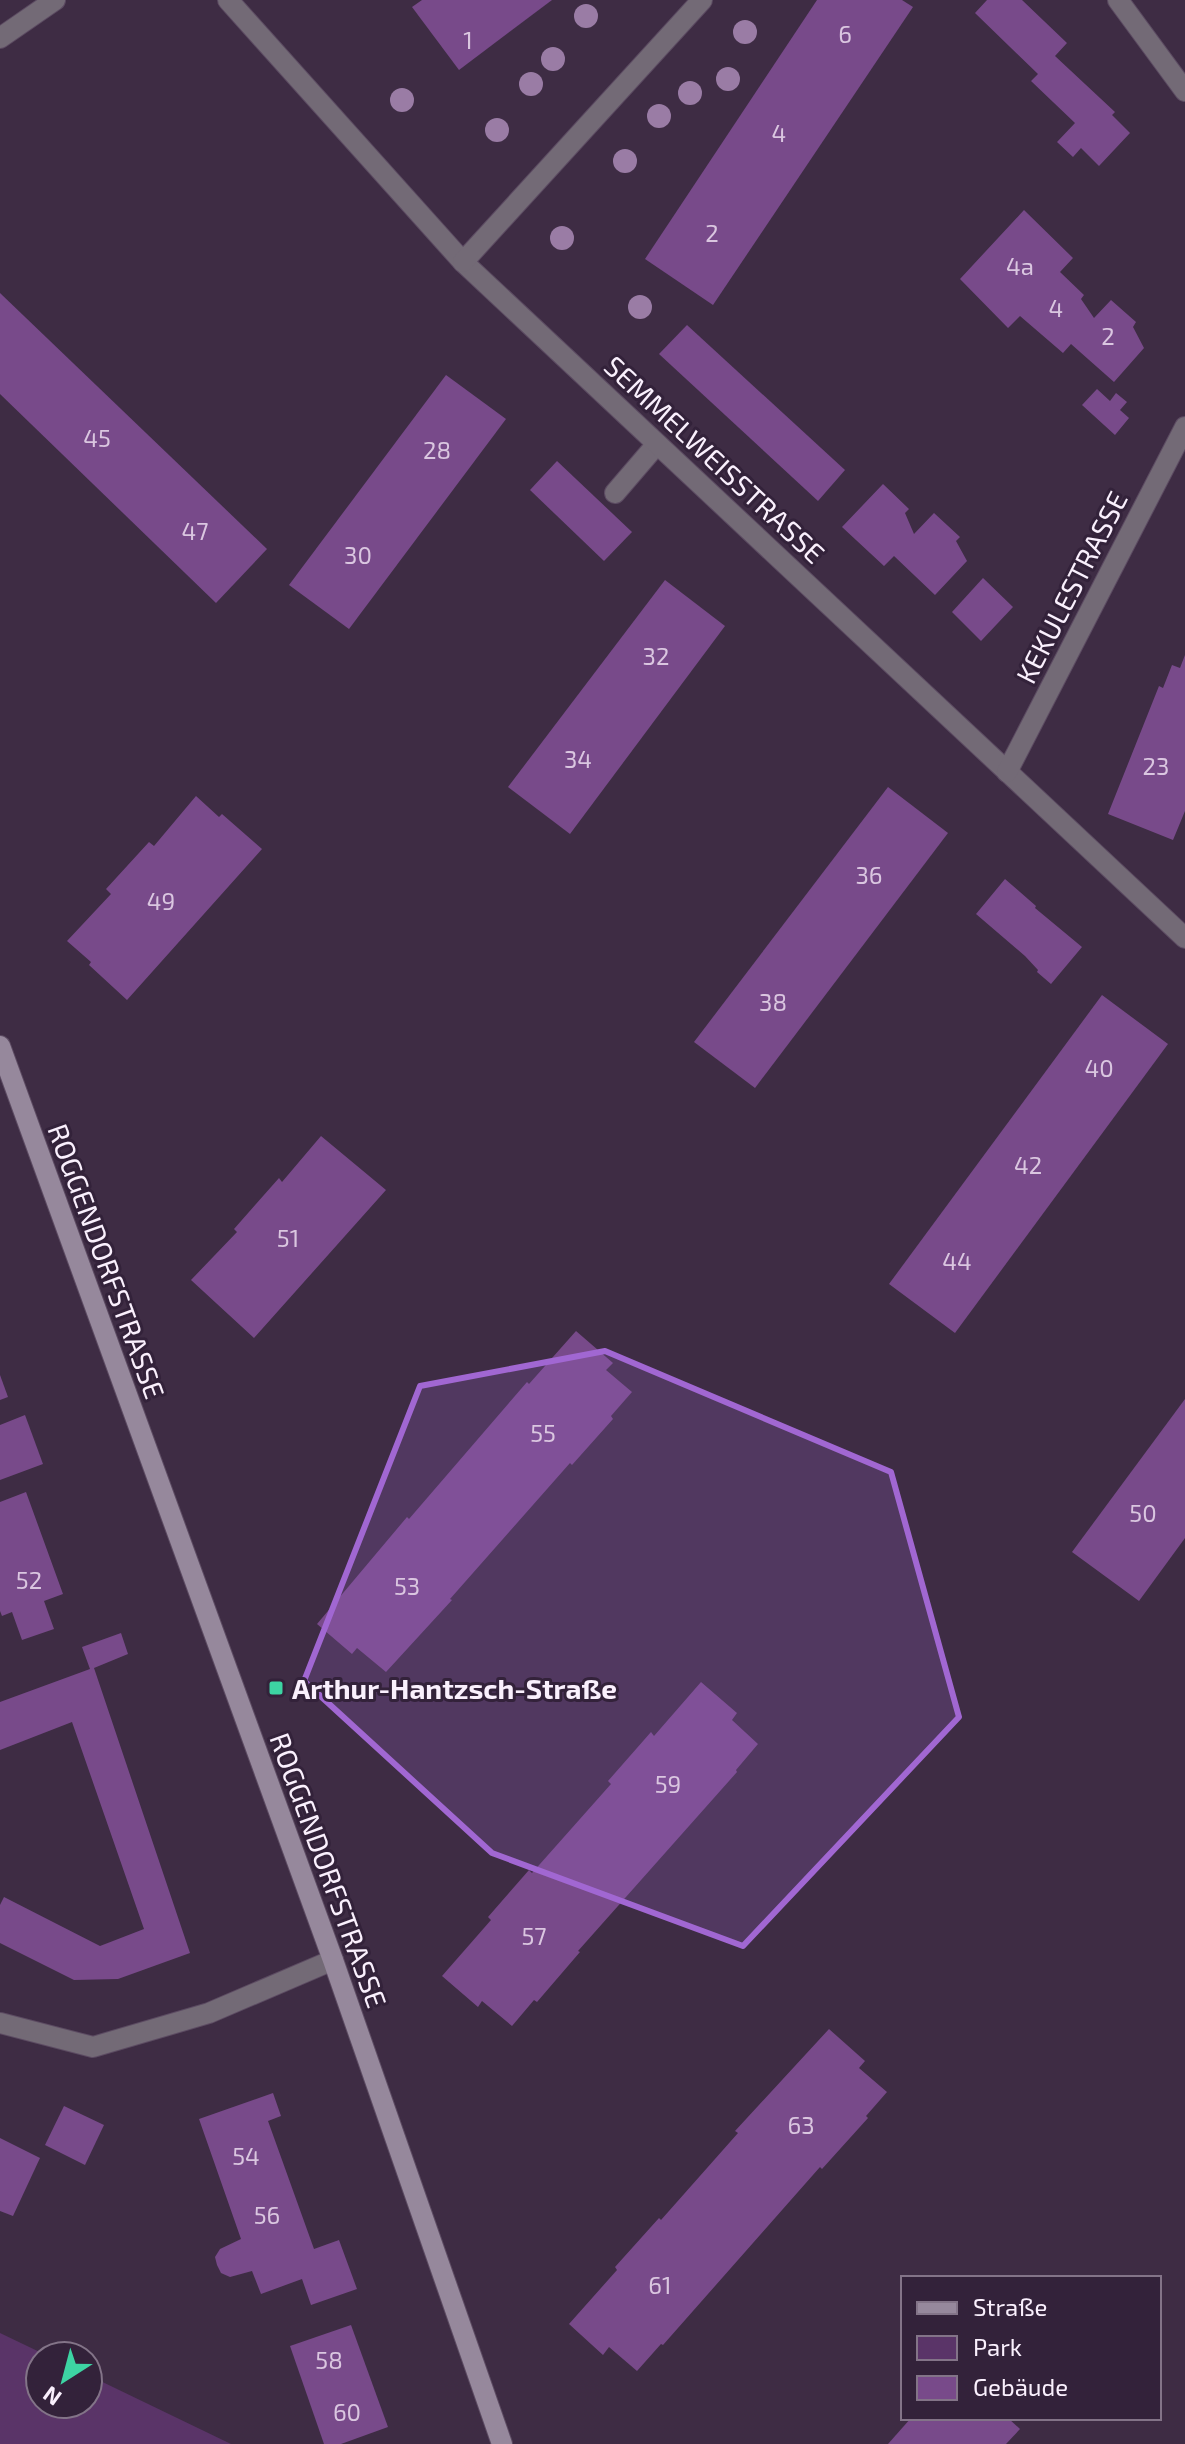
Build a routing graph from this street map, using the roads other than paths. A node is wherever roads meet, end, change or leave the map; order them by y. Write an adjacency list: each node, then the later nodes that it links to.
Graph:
1 (55, 0): 5 (street)
2 (228, 0): 7 (street, SEMMELWEISSTRASSE)
3 (702, 0): 7 (street)
4 (1118, 0): 6 (street)
5 (0, 38)
6 (1185, 91)
7 (463, 262): 9 (street, SEMMELWEISSTRASSE)
8 (1185, 427): 11 (street, KEKULESTRASSE)
9 (657, 444): 10 (street); 11 (street, SEMMELWEISSTRASSE)
10 (615, 493)
11 (1007, 772): 12 (street, SEMMELWEISSTRASSE)
12 (1185, 938)
13 (0, 1046): 14 (street, ROGGENDORFSTRASSE)
14 (333, 1960): 15 (street); 16 (street, ROGGENDORFSTRASSE)
15 (0, 2023)
16 (502, 2444)

